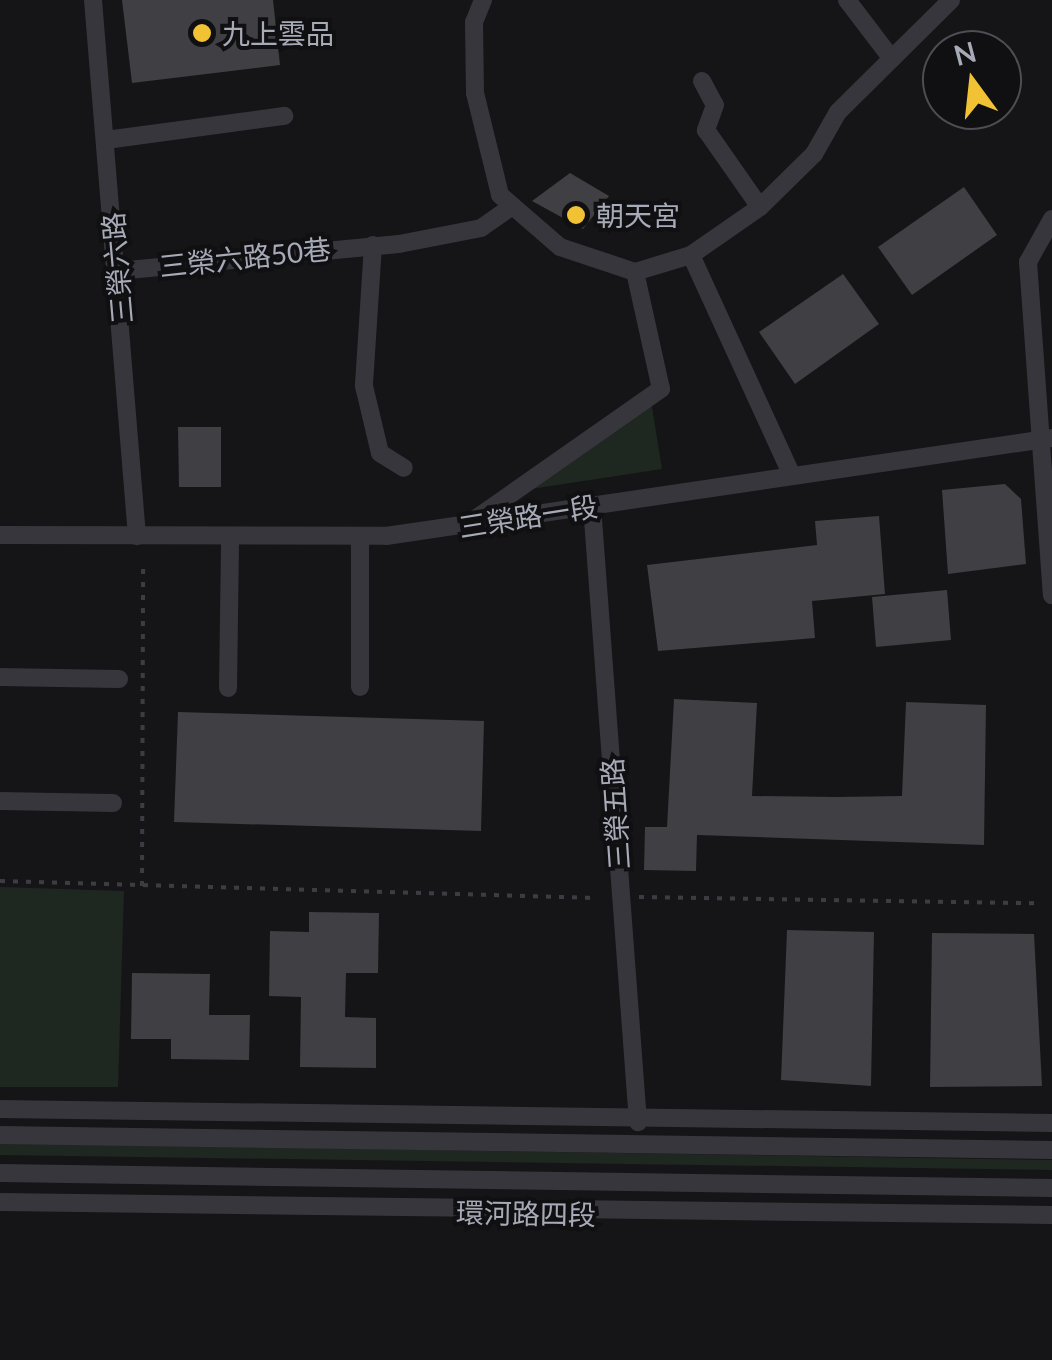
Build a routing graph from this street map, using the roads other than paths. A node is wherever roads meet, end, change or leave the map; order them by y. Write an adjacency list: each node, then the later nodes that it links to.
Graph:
1 (93, 0): 8 (street, 三榮六路)
2 (483, 0): 10 (street)
3 (848, 0): 5 (street)
4 (952, 0): 5 (street)
5 (892, 59): 9 (street)
6 (702, 81): 9 (street)
7 (284, 116): 8 (street)
8 (106, 140): 14 (street, 三榮六路)
9 (760, 207): 13 (street)
10 (508, 208): 12 (street, 三榮六路50巷); 15 (street)
11 (1046, 223): 16 (street)
12 (372, 245): 14 (street, 三榮六路50巷); 17 (street)
13 (691, 255): 15 (street); 18 (street)
14 (118, 271): 22 (street, 三榮六路)
15 (635, 272): 20 (street)
16 (1047, 438): 18 (street, 三榮路一段); 25 (street)
17 (404, 468)
18 (792, 476): 19 (street, 三榮路一段)
19 (592, 506): 20 (street, 三榮路一段); 33 (street, 三榮五路)
20 (466, 525): 24 (street, 三榮路一段)
21 (0, 535): 22 (street, 三榮路一段)
22 (137, 536): 23 (street, 三榮路一段)
23 (230, 536): 24 (street, 三榮路一段); 29 (street)
24 (360, 538): 28 (street)
25 (1052, 595)
26 (0, 677): 27 (street)
27 (119, 678)
28 (360, 687)
29 (228, 688)
30 (0, 801): 31 (street)
31 (112, 803)
32 (0, 1109): 33 (street)
33 (638, 1122): 34 (street)
34 (1052, 1123)
35 (0, 1135): 36 (street)
36 (1052, 1150)
37 (0, 1174): 38 (street, 環河路四段)
38 (1052, 1188)
39 (0, 1202): 40 (street, 環河路四段)
40 (1052, 1215)

